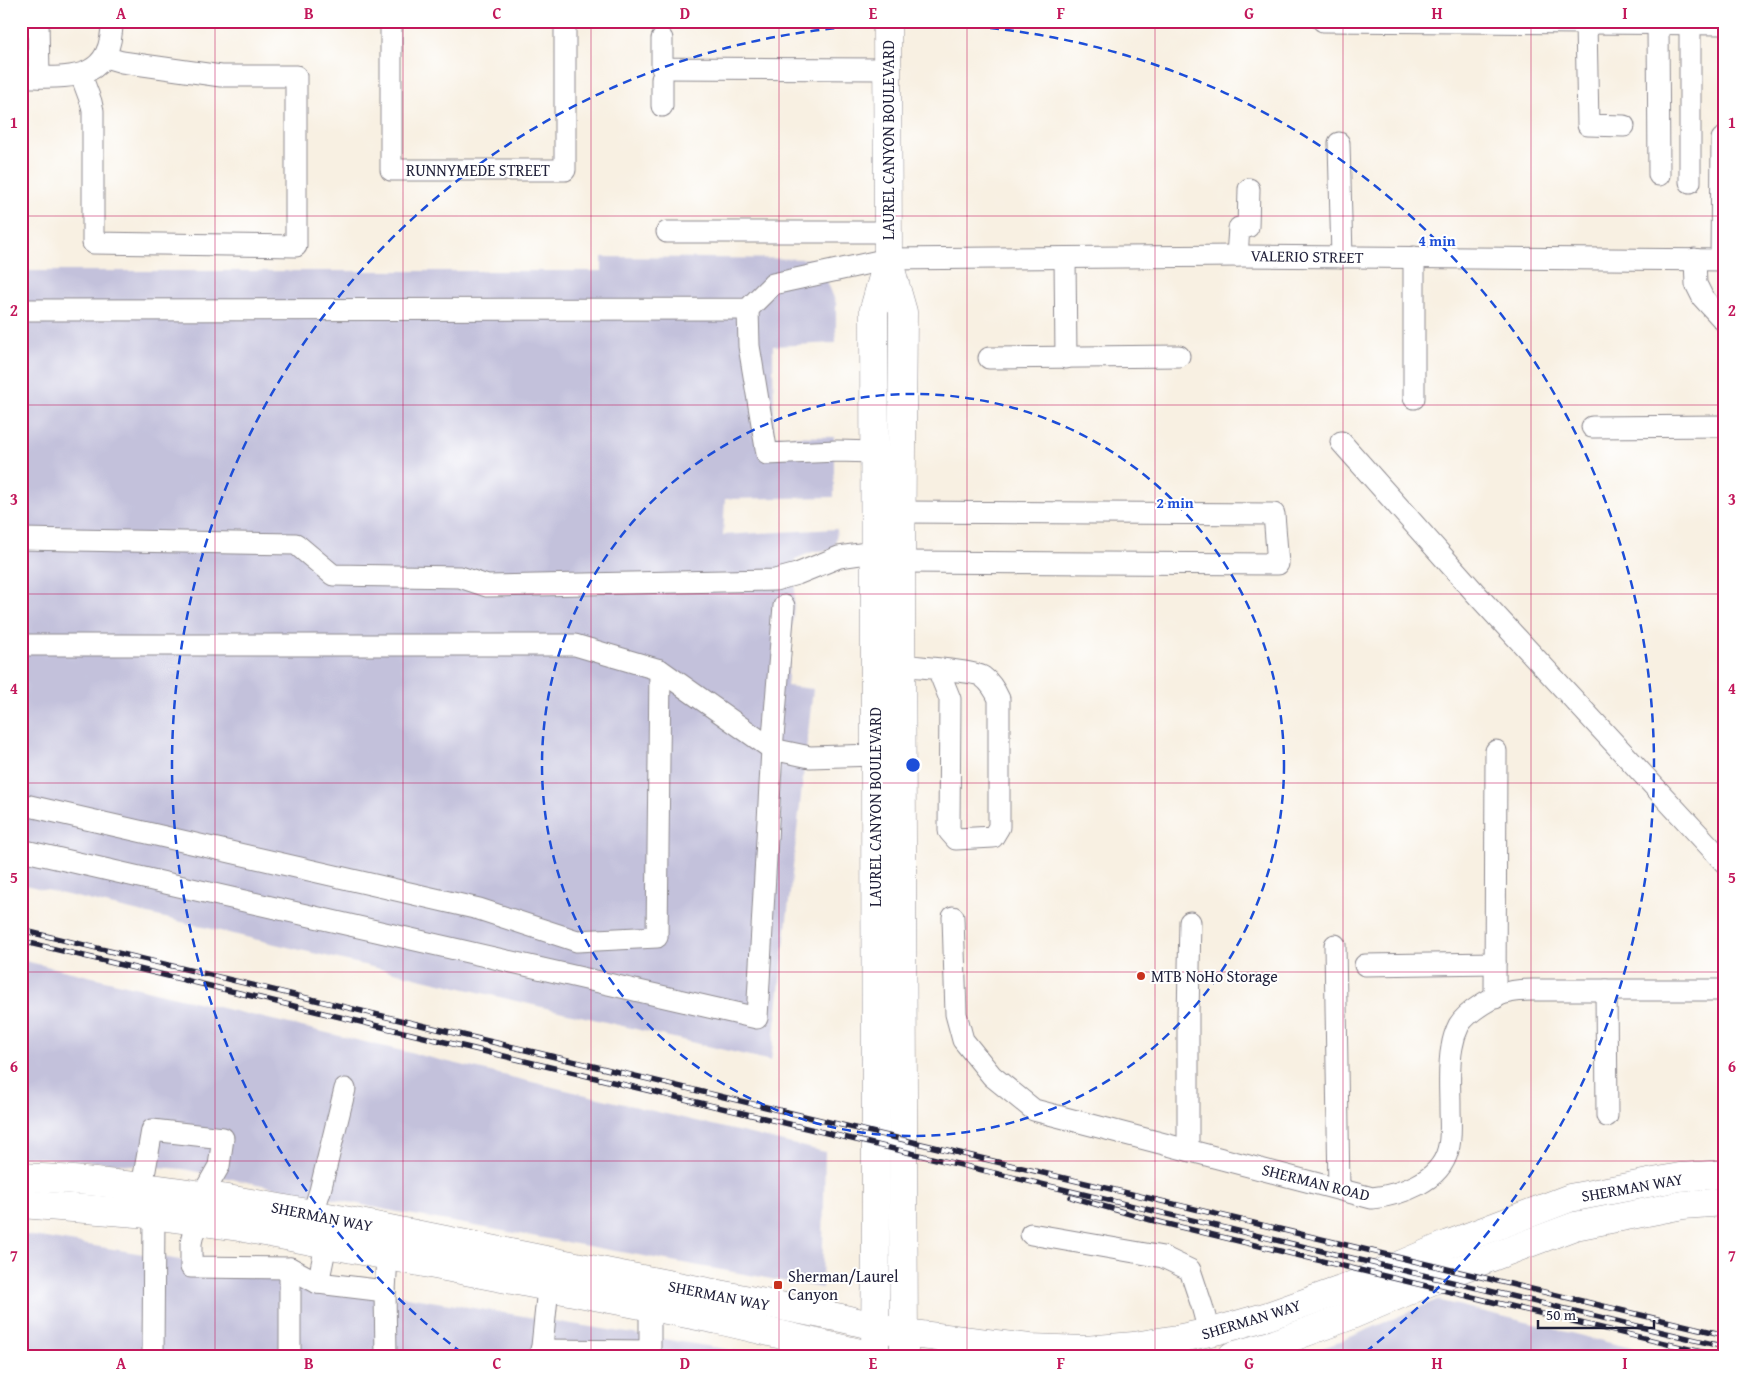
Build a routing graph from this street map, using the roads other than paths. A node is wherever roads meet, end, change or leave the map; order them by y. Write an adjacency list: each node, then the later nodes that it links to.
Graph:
1 (38, 21): 20 (street)
2 (112, 21): 16 (street)
3 (391, 21): 4 (street, RUNNYMEDE STREET)
4 (565, 21)
5 (887, 21): 17 (main road, LAUREL CANYON BOULEVARD)
6 (1323, 21): 7 (street)
7 (1357, 21): 8 (street)
8 (1427, 22): 9 (street)
9 (1495, 22): 10 (street)
10 (1565, 22): 11 (street)
11 (1586, 23): 12 (street); 22 (street)
12 (1658, 24): 13 (street); 25 (street)
13 (1690, 24): 14 (street); 26 (street)
14 (1725, 24)
15 (662, 39): 18 (street)
16 (105, 57): 19 (street); 19 (street)
17 (887, 69): 18 (street); 29 (main road, LAUREL CANYON BOULEVARD)
18 (662, 74): 21 (street)
19 (81, 75): 20 (street)
20 (30, 77)
21 (662, 106)
22 (1624, 126)
23 (1722, 139): 36 (street)
24 (1339, 143): 31 (street)
25 (1659, 175)
26 (1690, 182)
27 (1249, 189): 30 (street)
28 (667, 232): 29 (street)
29 (888, 232): 34 (main road, LAUREL CANYON BOULEVARD)
30 (1237, 256): 31 (street, VALERIO STREET); 33 (street, VALERIO STREET)
31 (1342, 257): 32 (street, VALERIO STREET)
32 (1414, 257): 35 (street, VALERIO STREET); 43 (street)
33 (1065, 258): 34 (street, VALERIO STREET); 42 (street)
34 (888, 259): 37 (street, VALERIO STREET); 47 (main road, LAUREL CANYON BOULEVARD); 48 (main road, LAUREL CANYON BOULEVARD)
35 (1695, 259): 36 (street, VALERIO STREET); 39 (street)
36 (1723, 260)
37 (748, 309): 38 (street); 47 (street)
38 (21, 310)
39 (1725, 322)
40 (1179, 356): 42 (street)
41 (989, 358): 42 (street)
42 (1066, 358)
43 (1414, 398)
44 (1725, 426): 45 (street)
45 (1592, 427)
46 (1341, 442): 63 (street)
47 (874, 452): 50 (main road, LAUREL CANYON BOULEVARD)
48 (902, 512): 51 (main road, LAUREL CANYON BOULEVARD); 51 (street)
49 (21, 539): 50 (street)
50 (874, 552): 55 (main road, LAUREL CANYON BOULEVARD)
51 (902, 562): 54 (main road, LAUREL CANYON BOULEVARD)
52 (784, 606): 58 (street)
53 (21, 645): 57 (street)
54 (902, 665): 55 (main road); 56 (street); 95 (main road, LAUREL CANYON BOULEVARD)
55 (874, 666): 60 (main road, LAUREL CANYON BOULEVARD)
56 (938, 669): 56 (street)
57 (660, 670): 58 (street); 61 (street)
58 (772, 748): 60 (street); 62 (street)
59 (1496, 751): 67 (street)
60 (875, 755): 93 (main road, LAUREL CANYON BOULEVARD)
61 (21, 804)
62 (21, 850)
63 (1725, 863)
64 (953, 917): 74 (street, SHERMAN ROAD)
65 (1190, 922): 74 (street)
66 (1336, 945): 78 (street)
67 (1495, 963): 68 (street); 71 (street)
68 (1365, 965)
69 (1606, 990): 70 (street, SHERMAN ROAD); 71 (street, SHERMAN ROAD); 73 (street)
70 (1725, 990)
71 (1495, 998): 78 (street, SHERMAN ROAD)
72 (345, 1089): 83 (street)
73 (1607, 1116)
74 (1188, 1150): 78 (street, SHERMAN ROAD)
75 (1725, 1174): 94 (main road, SHERMAN WAY)
76 (33, 1178): 77 (main road, SHERMAN WAY); 81 (main road)
77 (142, 1187): 79 (main road, SHERMAN WAY); 79 (street); 82 (main road)
78 (1339, 1189)
79 (203, 1194): 83 (main road, SHERMAN WAY); 84 (main road)
80 (1725, 1202): 102 (main road, SHERMAN WAY)
81 (30, 1204): 82 (main road, SHERMAN WAY)
82 (145, 1214): 84 (main road, SHERMAN WAY); 98 (street)
83 (312, 1214): 86 (street); 89 (main road, SHERMAN WAY)
84 (196, 1220): 86 (main road, SHERMAN WAY); 88 (street)
85 (1031, 1234): 94 (street)
86 (315, 1242): 87 (main road, SHERMAN WAY); 90 (street)
87 (387, 1257): 89 (main road, SHERMAN WAY); 91 (street)
88 (290, 1268): 90 (street); 99 (street)
89 (552, 1275): 92 (main road, SHERMAN WAY); 93 (main road, SHERMAN WAY); 96 (street)
90 (318, 1283): 91 (street)
91 (385, 1291): 100 (street)
92 (650, 1307): 97 (street); 101 (main road, SHERMAN WAY)
93 (874, 1325): 95 (main road, SHERMAN WAY); 101 (main road, LAUREL CANYON BOULEVARD)
94 (1209, 1332): 95 (main road, SHERMAN WAY)
95 (904, 1344)
96 (541, 1353): 97 (street)
97 (650, 1354)
98 (153, 1356)
99 (290, 1356)
100 (386, 1356)
101 (874, 1356)
102 (1232, 1356)

